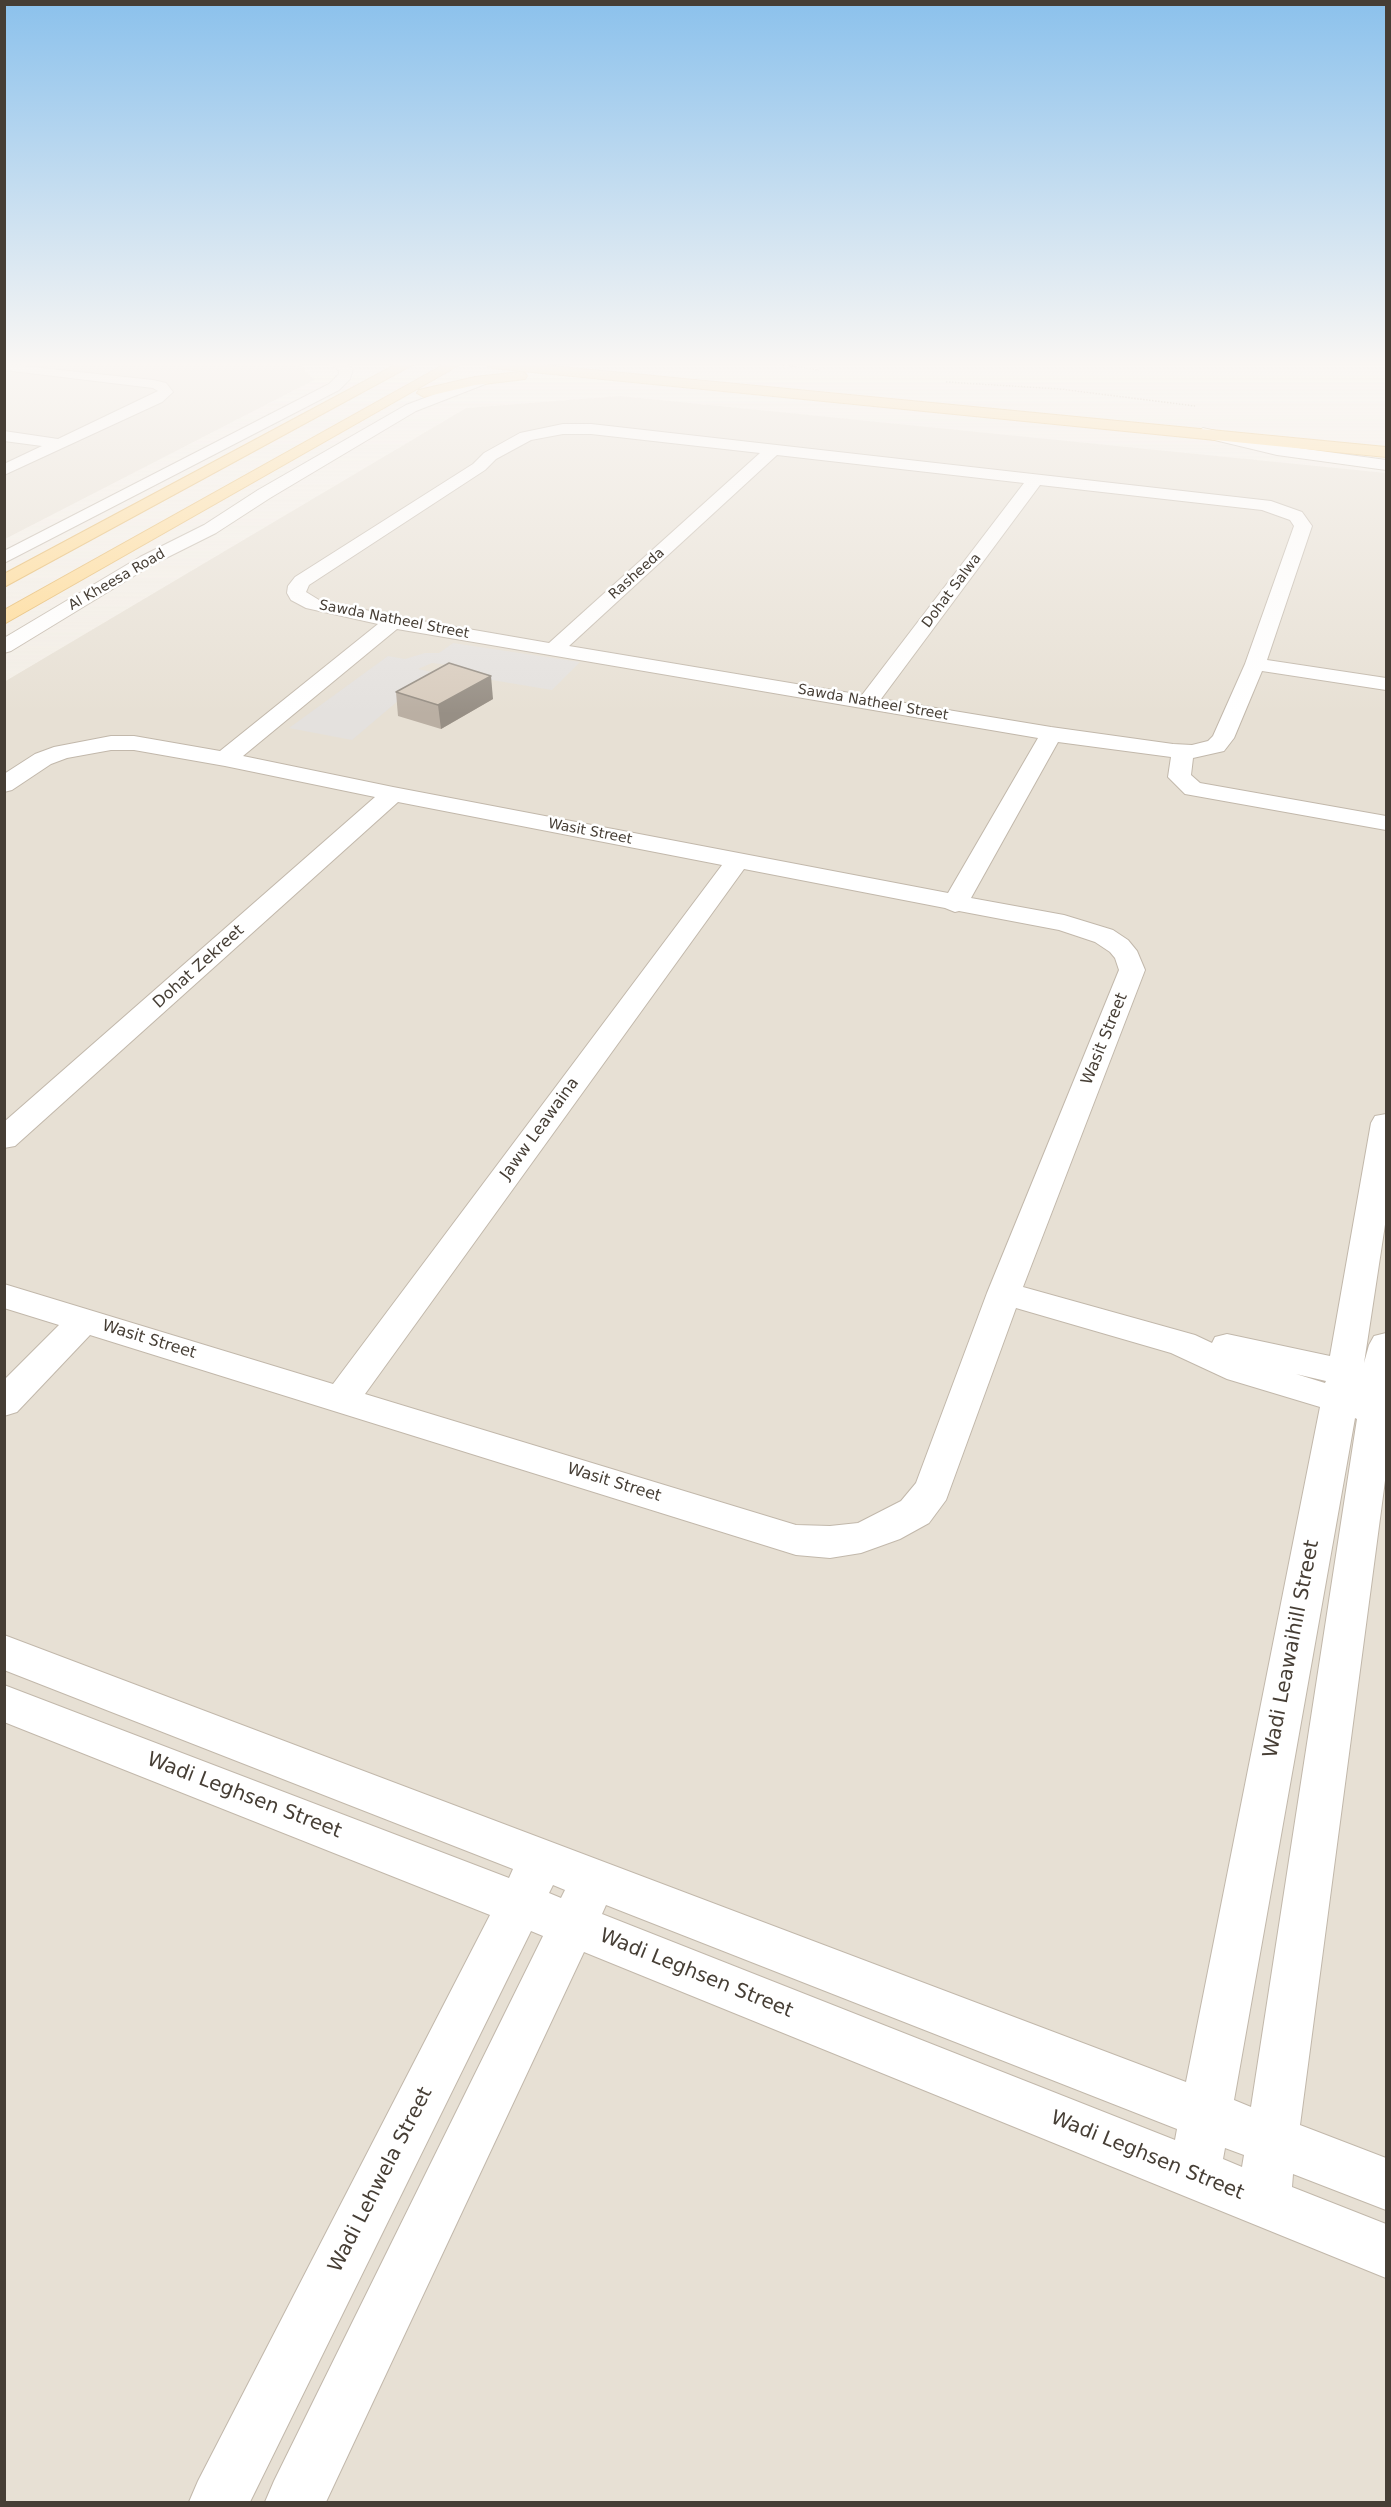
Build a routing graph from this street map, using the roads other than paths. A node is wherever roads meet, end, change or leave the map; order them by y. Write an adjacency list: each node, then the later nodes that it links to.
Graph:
1 (153, 481): 12 (street)
2 (188, 481): 11 (main road)
3 (242, 481): 10 (main road)
4 (247, 481): 10 (main road, Al Kheesa Road)
5 (286, 481): 17 (street, Al Kheesa Road)
6 (458, 481): 16 (street, Sawda Natheel Street)
7 (739, 481): 18 (street, Rasheeda)
8 (1034, 481): 21 (street, Dohat Salwa)
9 (1044, 481): 19 (street, Sawda Natheel Street)
10 (231, 490): 15 (main road, Al Kheesa Road)
11 (52, 556): 13 (main road); 14 (main road)
12 (4, 558)
13 (4, 574)
14 (4, 582)
15 (4, 618)
16 (393, 622): 18 (street, Sawda Natheel Street); 24 (street)
17 (4, 647)
18 (554, 649): 21 (street, Sawda Natheel Street)
19 (1255, 664): 20 (street); 23 (street, Sawda Natheel Street)
20 (1385, 683)
21 (868, 702): 22 (street, Sawda Natheel Street)
22 (1051, 734): 23 (street, Sawda Natheel Street); 29 (street)
23 (1183, 752): 27 (street)
24 (225, 759): 25 (street, Wasit Street); 26 (street, Wasit Street)
25 (4, 785)
26 (393, 794): 28 (street, Wasit Street); 30 (street, Dohat Zekreet)
27 (1386, 823)
28 (738, 860): 29 (street, Wasit Street); 36 (street, Jaww Leawaina)
29 (955, 903): 32 (street, Wasit Street)
30 (4, 1139)
31 (1384, 1158): 35 (street, Wadi Leawaihill Street)
32 (1004, 1293): 35 (street); 36 (street, Wasit Street)
33 (4, 1296): 34 (street, Wasit Street)
34 (84, 1320): 36 (street, Wasit Street); 37 (street, Wasit Street)
35 (1365, 1382): 44 (street, Wadi Leawaihill Street); 45 (street, Wadi Leawaihill Street)
36 (342, 1398)
37 (4, 1403)
38 (4, 1652): 40 (street)
39 (4, 1703): 42 (street, Wadi Leghsen Street)
40 (543, 1858): 41 (street); 42 (street, Wadi Lehwela Street)
41 (596, 1878): 43 (street); 44 (street)
42 (520, 1904): 43 (street, Wadi Leghsen Street); 50 (street, Wadi Lehwela Street)
43 (573, 1925): 46 (street, Wadi Leghsen Street); 51 (street)
44 (1205, 2114): 45 (street); 46 (street, Wadi Leawaihill Street)
45 (1272, 2140): 47 (street); 48 (street, Wadi Leawaihill Street)
46 (1194, 2175): 48 (street, Wadi Leghsen Street)
47 (1386, 2184)
48 (1263, 2203): 49 (street, Wadi Leghsen Street)
49 (1386, 2250)
50 (219, 2502)
51 (295, 2502)

